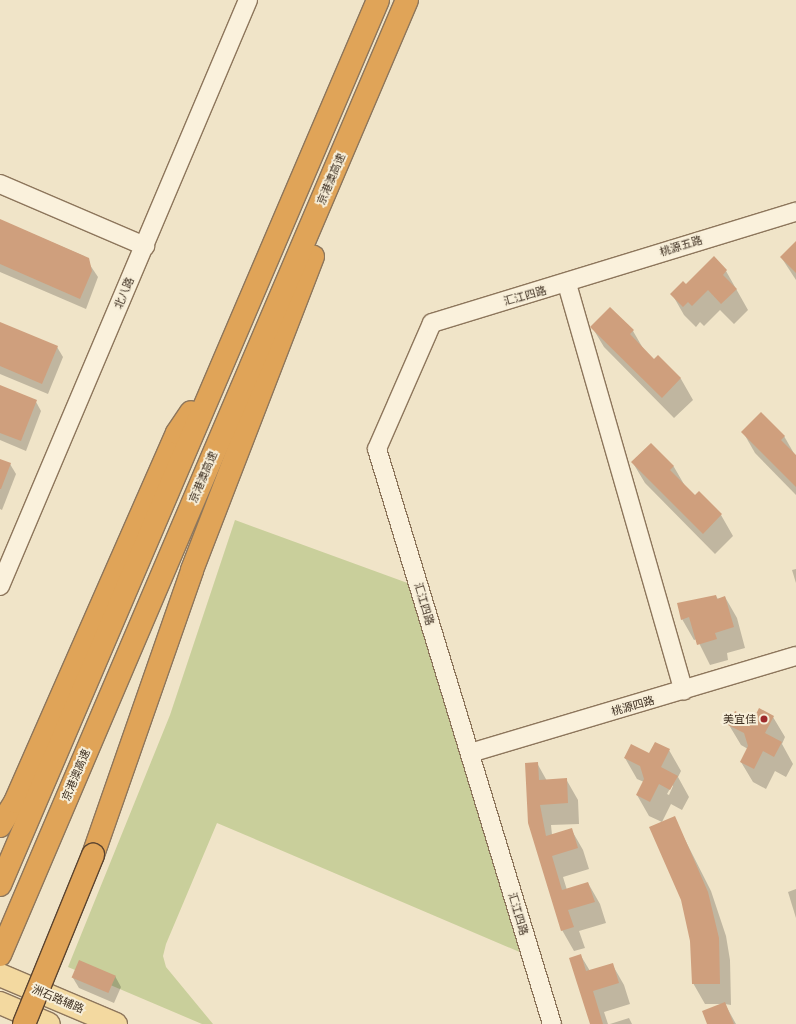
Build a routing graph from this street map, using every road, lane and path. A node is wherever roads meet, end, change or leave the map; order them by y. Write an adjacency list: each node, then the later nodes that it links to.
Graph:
1 (235, 0): 8 (street, 北八路)
2 (248, 0): 8 (street, 北八路)
3 (378, 0): 10 (highway)
4 (407, 0): 18 (highway, 京港澳高速)
5 (411, 0): 21 (highway, bridge)
6 (0, 184): 8 (street)
7 (796, 212): 9 (street, 桃源五路)
8 (139, 243): 11 (street, 北八路); 12 (street, 北八路)
9 (566, 284): 14 (street); 15 (street, 汇江四路)
10 (231, 346): 16 (highway); 17 (highway)
11 (0, 555)
12 (0, 586)
13 (796, 656): 14 (street, 桃源四路)
14 (684, 691): 15 (street, 桃源四路)
15 (470, 753): 24 (street, 汇江四路)
16 (0, 826)
17 (0, 885)
18 (0, 955)
19 (0, 976): 23 (main road, 洲石路辅路)
20 (0, 1004): 22 (main road)
21 (24, 1024)
22 (49, 1024)
23 (116, 1024)
24 (552, 1024)

